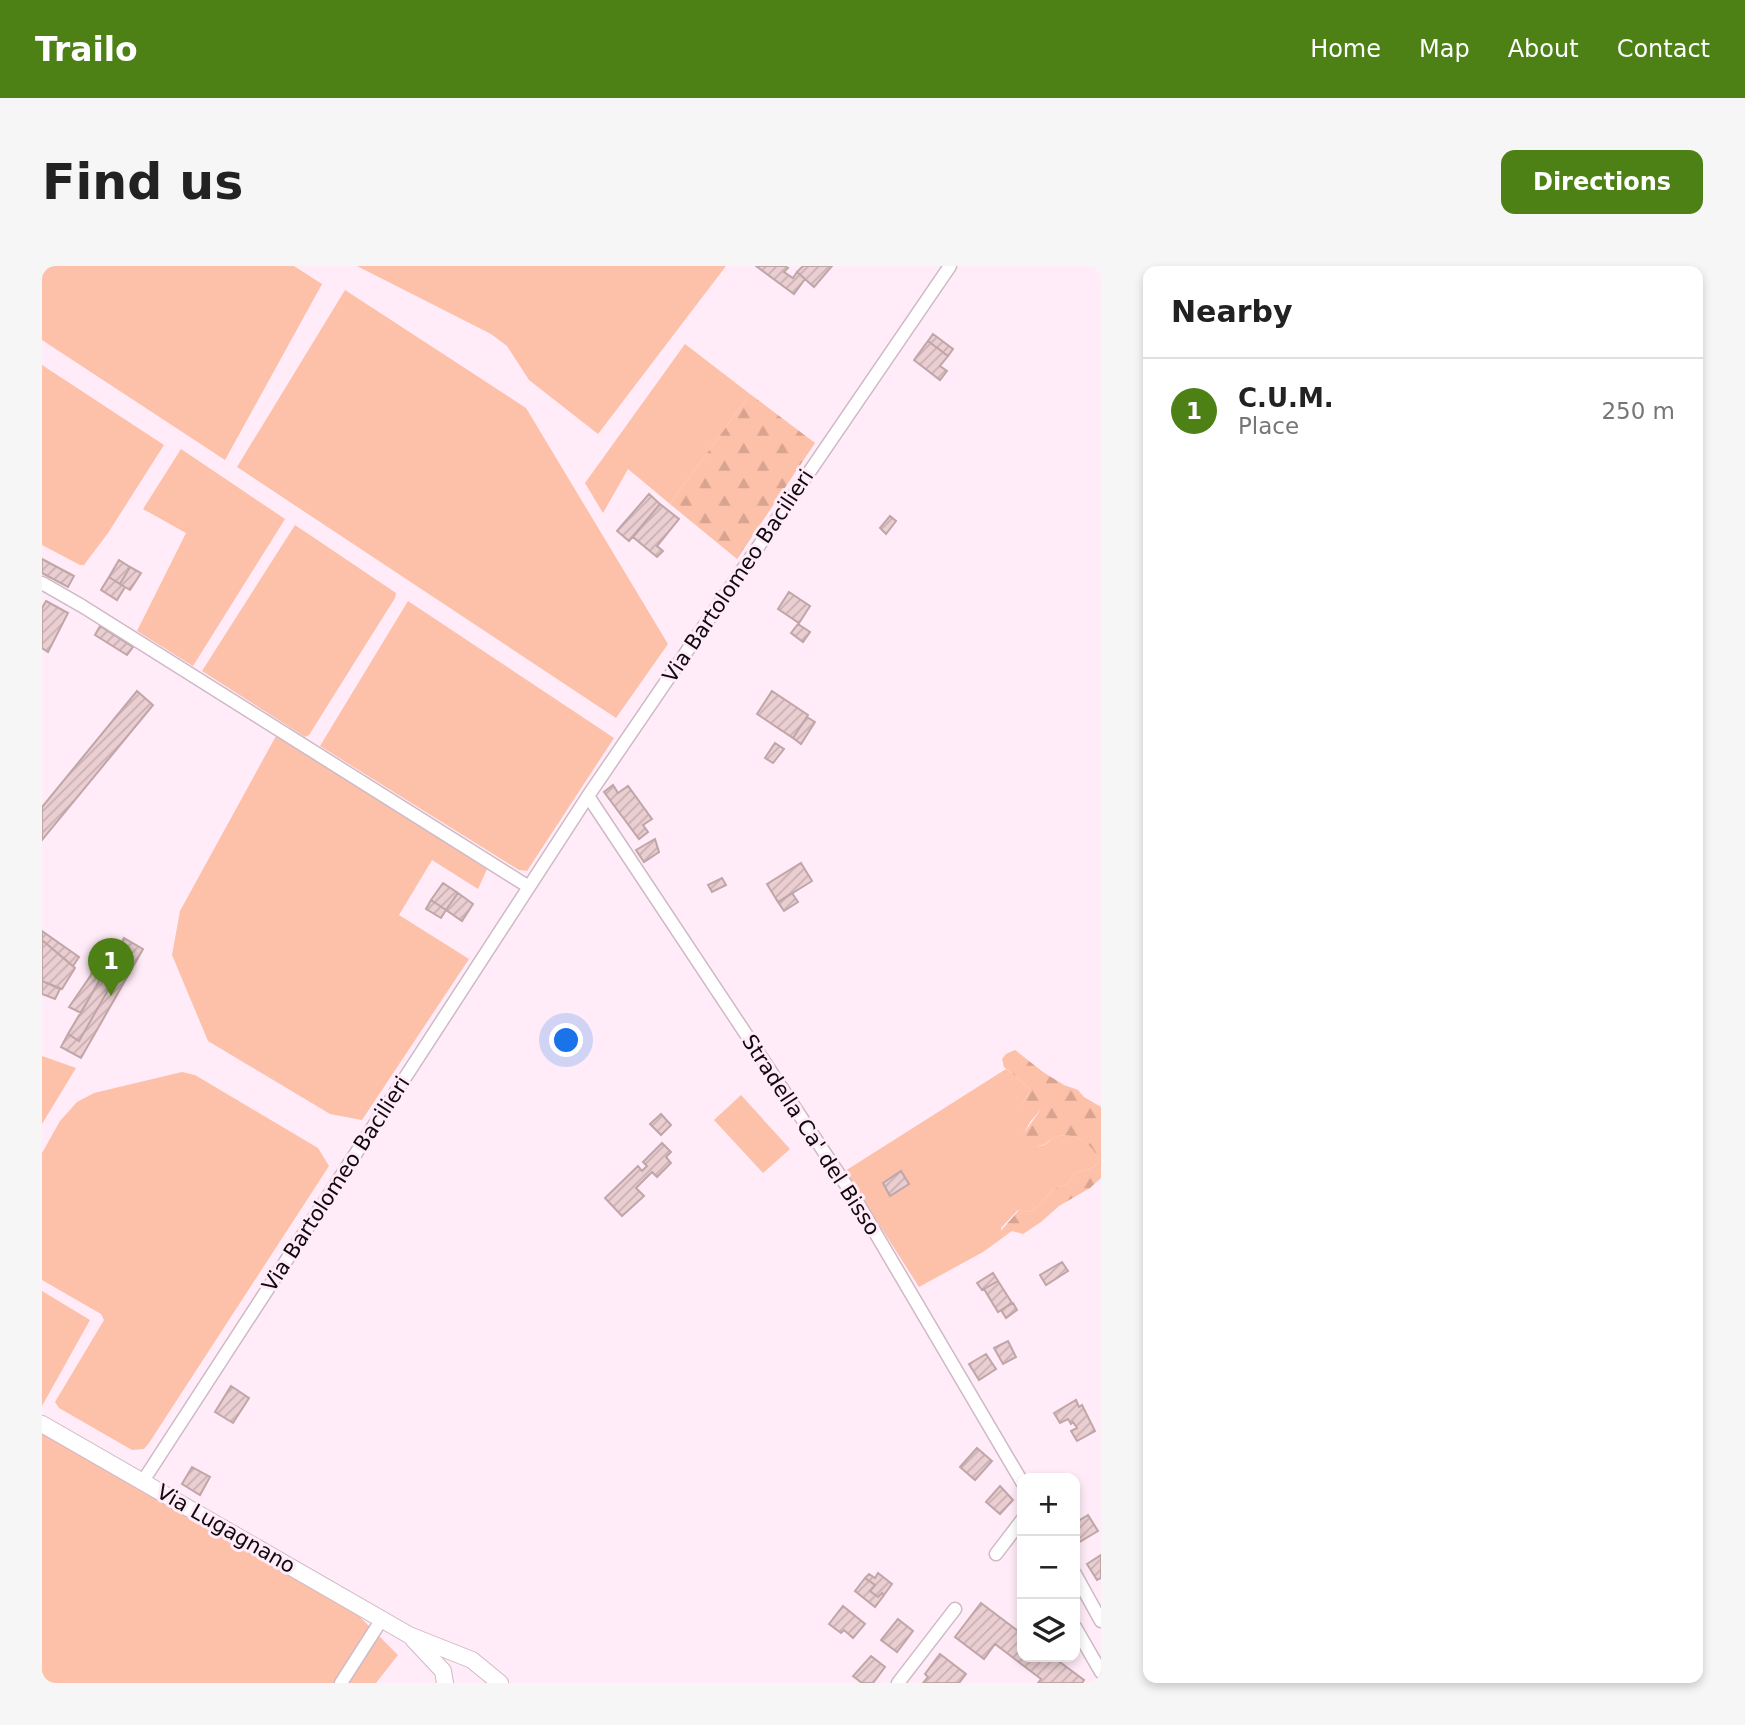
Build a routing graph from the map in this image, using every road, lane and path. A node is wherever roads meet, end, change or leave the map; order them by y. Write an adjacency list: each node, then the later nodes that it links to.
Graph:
1 (950, 266): 3 (street, Via Bartolomeo Bacilieri)
2 (42, 583): 4 (street)
3 (588, 796): 4 (street, Via Bartolomeo Bacilieri); 6 (street, Stradella Ca' del Bisso)
4 (529, 887): 7 (street, Via Bartolomeo Bacilieri)
5 (42, 1424): 7 (main road, Via Lugagnano)
6 (1017, 1474)
7 (143, 1482): 12 (main road, Via Lugagnano)
8 (1017, 1527): 9 (street)
9 (996, 1554)
10 (1080, 1583): 13 (street)
11 (955, 1609): 23 (street)
12 (382, 1619): 15 (main road, Via Lugagnano); 21 (street)
13 (1100, 1620): 14 (street)
14 (1080, 1627)
15 (409, 1635): 17 (main road, Via Lugagnano); 20 (main road, Via Lugagnano)
16 (1080, 1635): 18 (street)
17 (458, 1656): 19 (main road, Via Lugagnano); 20 (main road, Via Lugagnano)
18 (1101, 1672)
19 (477, 1675): 22 (main road, Via Lugagnano)
20 (444, 1677)
21 (341, 1683)
22 (500, 1683)
23 (898, 1683)

